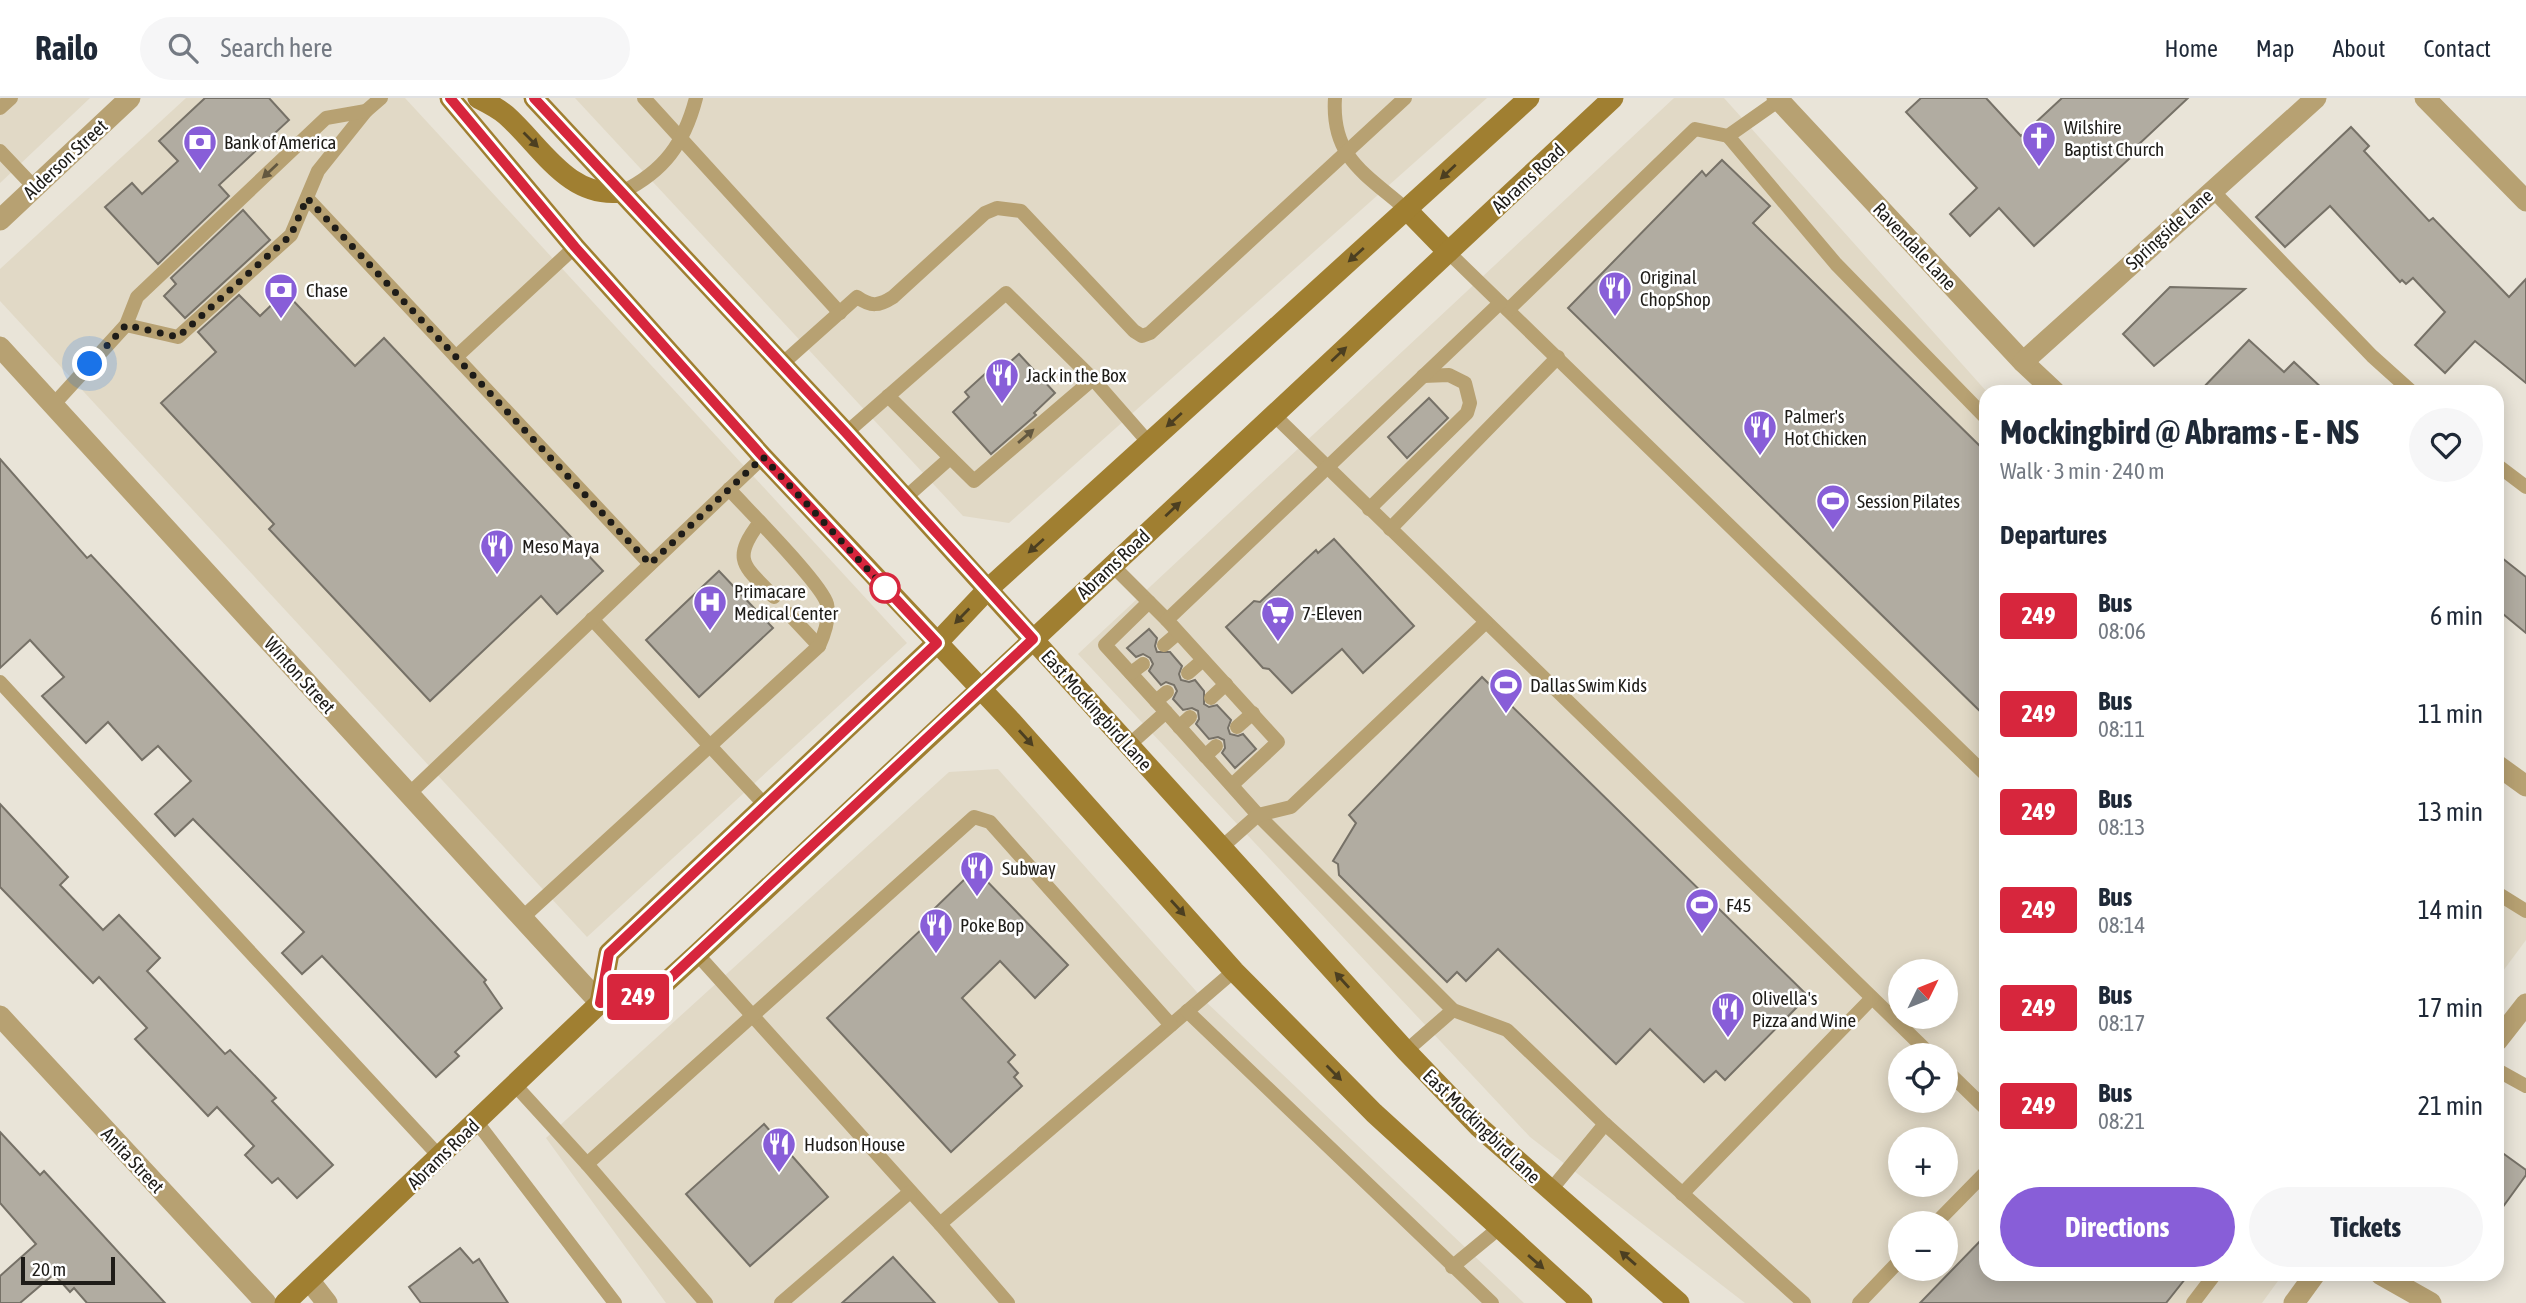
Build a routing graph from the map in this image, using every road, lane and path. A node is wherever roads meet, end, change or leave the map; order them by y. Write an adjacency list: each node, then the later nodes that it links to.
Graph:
1 (11, 98): 16 (lane)
2 (130, 98): 22 (street, Alderson Street)
3 (380, 98): 17 (lane)
4 (450, 98): 29 (main road)
5 (478, 98): 24 (main road, one-way to 24)
6 (534, 98): 24 (main road, East Mockingbird Lane)
7 (644, 98): 19 (lane)
8 (696, 98): 19 (lane)
9 (1335, 98): 21 (lane)
10 (1405, 98): 21 (lane)
11 (1529, 98): 27 (main road, one-way to 27)
12 (1613, 98): 30 (main road, Abrams Road)
13 (2316, 98): 23 (street, Springside Lane)
14 (2425, 98): 26 (street)
15 (1779, 99): 18 (lane); 37 (street, Ravendale Lane)
16 (0, 108)
17 (366, 111): 25 (lane); 33 (lane, one-way to 33)
18 (1728, 136): 31 (lane); 45 (lane)
19 (680, 141): 24 (lane); 32 (lane)
20 (0, 150): 22 (lane)
21 (1344, 154): 27 (lane); 32 (lane)
22 (35, 188): 28 (street, Alderson Street)
23 (2212, 190): 37 (street, Springside Lane); 42 (lane)
24 (622, 192): 38 (main road, East Mockingbird Lane)
25 (307, 198): 33 (lane); 35 (lane)
26 (2526, 201)
27 (1407, 210): 30 (main road); 48 (main road, one-way to 48)
28 (0, 220)
29 (575, 247): 35 (lane); 49 (main road)
30 (1448, 252): 31 (lane); 46 (main road, Abrams Road, one-way to 30)
31 (1504, 306): 36 (lane); 39 (lane)
32 (840, 313): 38 (lane)
33 (126, 325): 44 (lane)
34 (0, 347): 44 (street, Winton Street)
35 (456, 357): 59 (lane)
36 (1558, 357): 58 (lane); 84 (lane)
37 (2023, 362): 41 (street, Ravendale Lane)
38 (782, 364): 47 (main road, East Mockingbird Lane)
39 (1423, 376): 51 (lane); 56 (lane)
40 (1093, 379): 43 (lane); 48 (lane); 50 (lane, one-way to 40)
41 (2048, 385)
42 (2404, 385)
43 (888, 396): 47 (lane); 50 (lane)
44 (54, 404): 88 (street, Winton Street)
45 (1979, 411)
46 (1273, 415): 51 (lane); 60 (main road, Abrams Road, one-way to 46)
47 (846, 433): 55 (main road, East Mockingbird Lane)
48 (1149, 443): 61 (main road, one-way to 61)
49 (763, 457): 54 (lane); 70 (main road)
50 (950, 458): 55 (lane)
51 (1327, 467): 56 (lane); 66 (lane)
52 (2504, 470): 53 (lane)
53 (2526, 487)
54 (729, 489): 57 (lane); 59 (lane)
55 (905, 498): 61 (main road, East Mockingbird Lane)
56 (1369, 509): 58 (lane)
57 (760, 523): 62 (lane); 72 (lane)
58 (1390, 529): 67 (lane)
59 (650, 564): 65 (lane)
60 (1112, 565): 63 (lane); 69 (main road, Abrams Road)
61 (988, 589): 69 (main road, East Mockingbird Lane); 70 (main road, one-way to 70)
62 (774, 597)
63 (1149, 602): 66 (lane); 79 (lane)
64 (789, 614): 72 (lane)
65 (592, 619): 83 (lane); 88 (lane)
66 (1167, 620): 68 (lane)
67 (1486, 622): 90 (lane); 97 (lane)
68 (1178, 633): 71 (lane); 73 (lane)
69 (1033, 639): 77 (main road, Abrams Road); 82 (main road, East Mockingbird Lane)
70 (937, 643): 77 (main road); 89 (main road)
71 (1164, 645)
72 (819, 646): 83 (lane)
73 (1203, 660): 74 (lane); 76 (lane)
74 (1188, 673)
75 (0, 682): 115 (lane)
76 (1226, 684): 78 (lane); 80 (lane)
77 (980, 688): 95 (main road, Abrams Road); 96 (main road, one-way to 96)
78 (1211, 698)
79 (1163, 702): 82 (lane); 86 (lane)
80 (1253, 712): 81 (lane); 86 (lane)
81 (1237, 727)
82 (1129, 745): 91 (main road, East Mockingbird Lane)
83 (711, 748): 89 (lane); 94 (lane)
84 (1979, 768)
85 (2504, 770): 87 (street)
86 (1232, 785): 90 (lane)
87 (2526, 786)
88 (410, 794): 94 (street, Winton Street)
89 (764, 804): 98 (main road)
90 (1258, 815): 91 (lane); 100 (lane)
91 (1222, 848): 107 (main road, East Mockingbird Lane, one-way to 91)
92 (2504, 898): 93 (lane)
93 (2524, 904)
94 (522, 918): 98 (street, Winton Street)
95 (697, 954): 98 (main road, Abrams Road); 102 (lane)
96 (1234, 971): 101 (lane); 123 (main road, one-way to 123)
97 (1871, 998): 106 (lane); 120 (lane)
98 (600, 1003): 110 (main road, Abrams Road)
99 (2526, 1004): 105 (street)
100 (1453, 1010): 107 (lane); 114 (lane)
101 (1187, 1012): 104 (lane); 124 (lane)
102 (750, 1014): 104 (lane); 116 (lane); 119 (lane)
103 (0, 1016): 130 (street, Anita Street)
104 (1171, 1025): 122 (lane)
105 (2504, 1032)
106 (1918, 1043)
107 (1406, 1051): 118 (main road, East Mockingbird Lane)
108 (2504, 1074): 111 (lane)
109 (1958, 1082): 112 (lane)
110 (515, 1085): 113 (main road, Abrams Road); 116 (lane)
111 (2526, 1086)
112 (1979, 1102)
113 (476, 1121): 115 (main road, Abrams Road); 133 (lane)
114 (1605, 1124): 118 (lane); 120 (lane)
115 (440, 1157): 126 (main road, Abrams Road)
116 (587, 1164): 134 (lane)
117 (1979, 1179): 121 (lane)
118 (1550, 1191): 139 (main road, East Mockingbird Lane, one-way to 118)
119 (910, 1192): 122 (lane); 135 (lane)
120 (1682, 1194): 140 (lane)
121 (1948, 1211)
122 (940, 1224): 136 (lane)
123 (1498, 1229): 124 (lane); 138 (main road, one-way to 138)
124 (1452, 1267): 137 (lane)
125 (1888, 1273): 141 (lane)
126 (309, 1280): 131 (main road, Abrams Road); 132 (street)
127 (2210, 1281): 142 (lane)
128 (2310, 1281): 143 (street)
129 (2393, 1281): 144 (street)
130 (266, 1303)
131 (285, 1303)
132 (327, 1303)
133 (615, 1303)
134 (706, 1303)
135 (781, 1303)
136 (1008, 1303)
137 (1492, 1303)
138 (1582, 1303)
139 (1679, 1303)
140 (1804, 1303)
141 (1859, 1303)
142 (2193, 1303)
143 (2294, 1303)
144 (2431, 1303)

